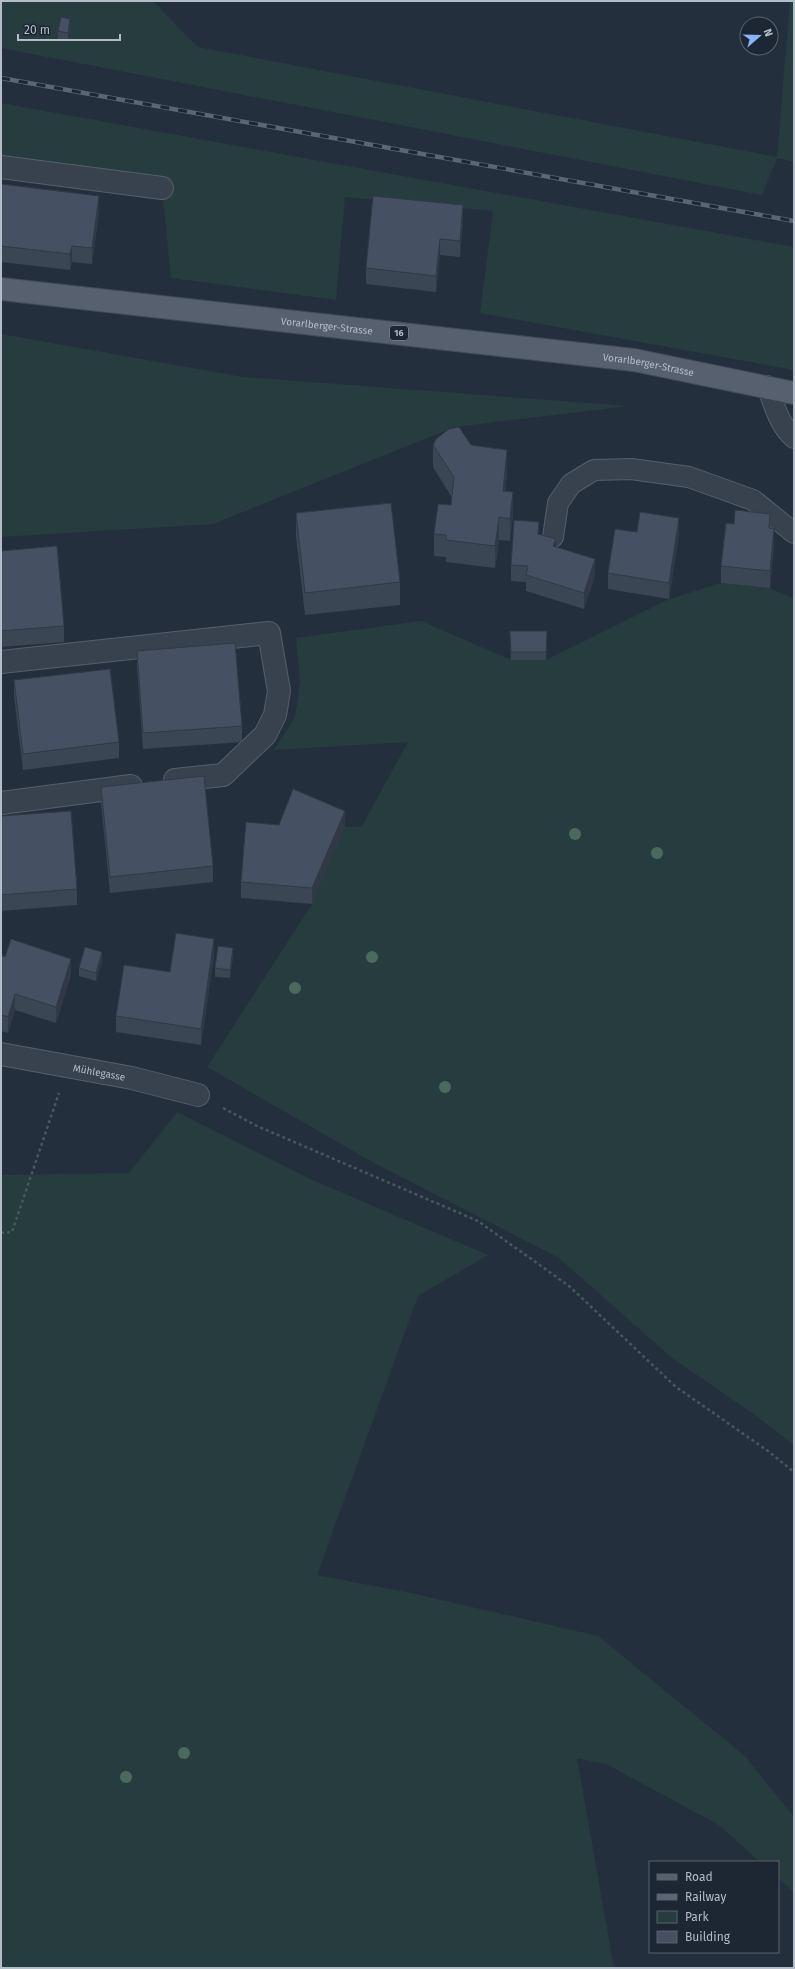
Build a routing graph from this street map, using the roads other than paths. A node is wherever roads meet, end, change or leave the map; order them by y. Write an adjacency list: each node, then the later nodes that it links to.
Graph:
1 (1, 167): 2 (street)
2 (162, 188)
3 (1, 289): 4 (main road, Vorarlberger-Strasse / 16)
4 (767, 386): 5 (main road, Vorarlberger-Strasse / 16); 6 (lane)
5 (794, 393)
6 (794, 438)
7 (794, 533): 8 (lane)
8 (553, 537)
9 (1, 662): 10 (street)
10 (1, 803)
11 (1, 1054): 12 (street, Mühlegasse)
12 (198, 1095)

